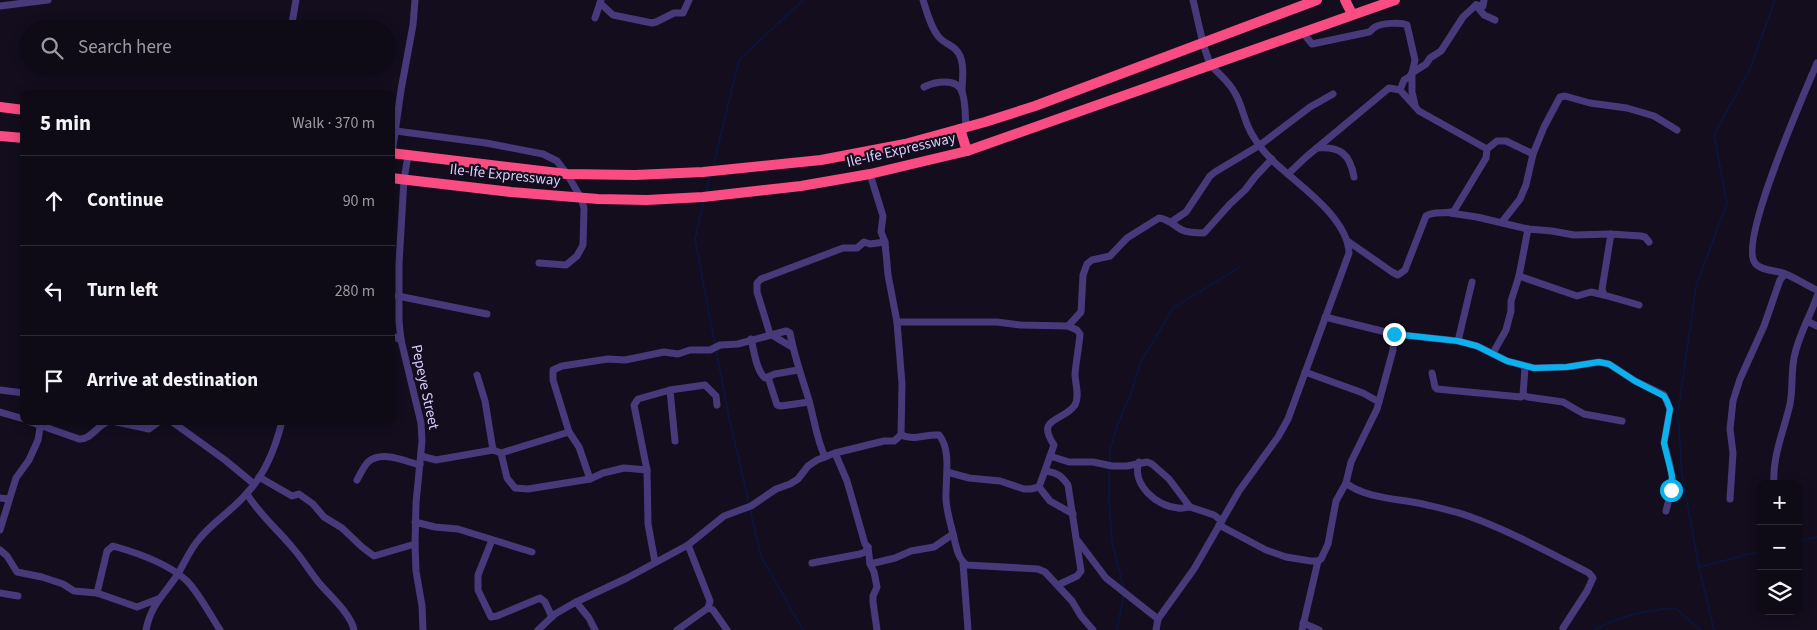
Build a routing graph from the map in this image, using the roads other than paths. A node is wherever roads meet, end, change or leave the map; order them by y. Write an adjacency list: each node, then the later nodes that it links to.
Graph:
1 (40, 0): 2 (street); 14 (street)
2 (48, 0)
3 (296, 0): 17 (street)
4 (415, 0): 33 (street)
5 (689, 0): 12 (street)
6 (922, 0): 26 (street)
7 (1193, 0): 20 (street)
8 (1317, 0): 20 (highway, Ile-Ife Expressway)
9 (1345, 0): 15 (highway)
10 (1395, 0): 15 (highway, Ile-Ife Expressway)
11 (1484, 0): 13 (street)
12 (600, 1): 16 (street)
13 (1476, 4): 18 (street); 23 (street)
14 (0, 6)
15 (1352, 14): 19 (highway, Ile-Ife Expressway)
16 (595, 18)
17 (293, 20)
18 (1495, 20)
19 (1303, 33): 22 (highway, Ile-Ife Expressway); 23 (street)
20 (1203, 43): 22 (street); 31 (highway, Ile-Ife Expressway)
21 (1817, 63): 63 (street)
22 (1211, 65): 37 (street); 40 (highway, Ile-Ife Expressway)
23 (1412, 73): 25 (street); 30 (street)
24 (924, 87): 26 (street)
25 (1400, 90): 30 (street); 38 (street)
26 (962, 92): 31 (street)
27 (1333, 94): 37 (street)
28 (0, 107): 29 (highway)
29 (20, 110)
30 (1419, 111): 39 (street)
31 (963, 128): 40 (highway); 45 (highway, Ile-Ife Expressway)
32 (1677, 130): 42 (street)
33 (396, 131): 35 (street); 45 (street)
34 (0, 136): 36 (highway)
35 (395, 136)
36 (20, 138)
37 (1260, 145): 44 (street); 53 (street)
38 (1317, 148): 47 (street); 48 (street)
39 (1487, 149): 42 (street); 52 (street)
40 (967, 151): 46 (highway, Ile-Ife Expressway)
41 (395, 154): 43 (highway, Ile-Ife Expressway)
42 (1533, 154): 54 (street)
43 (408, 156): 45 (highway, Ile-Ife Expressway); 50 (street, Pepeye Street)
44 (1272, 159): 47 (street); 53 (street)
45 (567, 174): 51 (street)
46 (870, 174): 51 (highway, Ile-Ife Expressway); 57 (street)
47 (1288, 174): 58 (street)
48 (1354, 177)
49 (395, 178): 50 (highway, Ile-Ife Expressway)
50 (404, 179): 51 (highway, Ile-Ife Expressway); 68 (street, Pepeye Street)
51 (581, 198): 62 (street)
52 (1449, 213): 54 (street); 60 (street)
53 (1171, 222): 75 (street)
54 (1502, 222): 55 (street)
55 (1528, 229): 56 (street); 64 (street)
56 (1611, 234): 59 (street); 67 (street)
57 (885, 242): 74 (street); 77 (street)
58 (1349, 242): 60 (street); 61 (street)
59 (1649, 242)
60 (1362, 252): 61 (street)
61 (1349, 253): 72 (street)
62 (538, 263)
63 (1785, 274): 66 (street); 132 (street)
64 (1519, 276): 67 (street); 84 (street)
65 (1472, 282): 82 (street)
66 (1817, 290)
67 (1604, 294): 70 (street)
68 (398, 296): 71 (street); 81 (street, Pepeye Street)
69 (1817, 296): 73 (street)
70 (1639, 306)
71 (487, 314)
72 (1325, 317): 78 (street); 87 (street)
73 (1807, 321): 76 (street); 125 (street)
74 (897, 322): 75 (street); 109 (street)
75 (1068, 326): 115 (street)
76 (1817, 326)
77 (770, 334): 80 (street); 83 (street); 83 (street)
78 (1394, 334): 82 (street); 96 (street)
79 (395, 336): 81 (street)
80 (751, 339): 90 (street); 108 (street)
81 (401, 340): 114 (street, Pepeye Street)
82 (1458, 341): 84 (street)
83 (792, 347): 86 (street)
84 (1493, 353): 85 (street)
85 (1522, 365): 94 (street); 134 (street)
86 (798, 370): 90 (street); 95 (street)
87 (1305, 372): 96 (street); 137 (street)
88 (1432, 372): 94 (street)
89 (477, 375): 111 (street)
90 (768, 377): 95 (street)
91 (0, 390): 93 (street)
92 (670, 390): 97 (street); 110 (street); 119 (street)
93 (20, 392)
94 (1523, 395): 100 (street)
95 (809, 402): 116 (street)
96 (1379, 402): 126 (street)
97 (718, 405)
98 (0, 412): 99 (street)
99 (20, 418)
100 (1622, 421)
101 (40, 425): 131 (street)
102 (45, 425): 103 (street)
103 (100, 425)
104 (130, 425): 105 (street)
105 (154, 425)
106 (177, 425): 127 (street)
107 (281, 425): 122 (street)
108 (569, 432): 112 (street); 123 (street)
109 (901, 435): 113 (street); 121 (street)
110 (676, 441)
111 (493, 450): 112 (street); 114 (street)
112 (501, 453): 123 (street)
113 (835, 453): 116 (street); 143 (street)
114 (421, 456): 118 (street, Pepeye Street)
115 (1050, 456): 117 (street); 120 (street)
116 (825, 458): 142 (street)
117 (1139, 462): 133 (street); 133 (street)
118 (420, 465): 124 (street); 136 (street, Pepeye Street)
119 (647, 470): 123 (street); 148 (street)
120 (1046, 471): 128 (street); 135 (street)
121 (947, 472): 128 (street); 139 (street)
122 (259, 477): 127 (street); 141 (street)
123 (590, 479)
124 (358, 480)
125 (1774, 480)
126 (1346, 483): 147 (street); 163 (street)
127 (254, 484): 129 (street)
128 (1039, 487): 135 (street)
129 (247, 494): 152 (street); 166 (street)
130 (0, 498): 131 (street)
131 (9, 499): 138 (street)
132 (1730, 499)
133 (1190, 507): 137 (street)
134 (1666, 511)
135 (1073, 514): 146 (street)
136 (415, 522): 140 (street); 141 (street, Pepeye Street)
137 (1221, 523): 147 (street); 161 (street)
138 (0, 530)
139 (953, 534): 150 (street); 151 (street)
140 (492, 540): 145 (street); 160 (street)
141 (415, 544): 167 (street, Pepeye Street)
142 (688, 545): 148 (street); 159 (street)
143 (868, 547): 149 (street); 151 (street)
144 (0, 550): 155 (street)
145 (532, 552)
146 (1082, 554): 153 (street); 161 (street)
147 (1318, 561): 162 (street)
148 (655, 562): 158 (street)
149 (812, 562)
150 (962, 563): 153 (street); 173 (street)
151 (870, 564): 172 (street)
152 (178, 574): 155 (street); 157 (street); 165 (street)
153 (1058, 585): 174 (street)
154 (0, 593): 156 (street)
155 (97, 593): 157 (street)
156 (18, 596)
157 (158, 599): 164 (street)
158 (576, 602): 160 (street); 169 (street)
159 (708, 608): 170 (street); 171 (street)
160 (552, 617): 168 (street)
161 (1158, 619): 175 (street)
162 (1303, 626): 176 (street)
163 (1563, 628)
164 (146, 630)
165 (220, 630)
166 (354, 630)
167 (423, 630)
168 (539, 630)
169 (595, 630)
170 (677, 630)
171 (727, 630)
172 (877, 630)
173 (968, 630)
174 (1093, 630)
175 (1156, 630)
176 (1320, 630)

